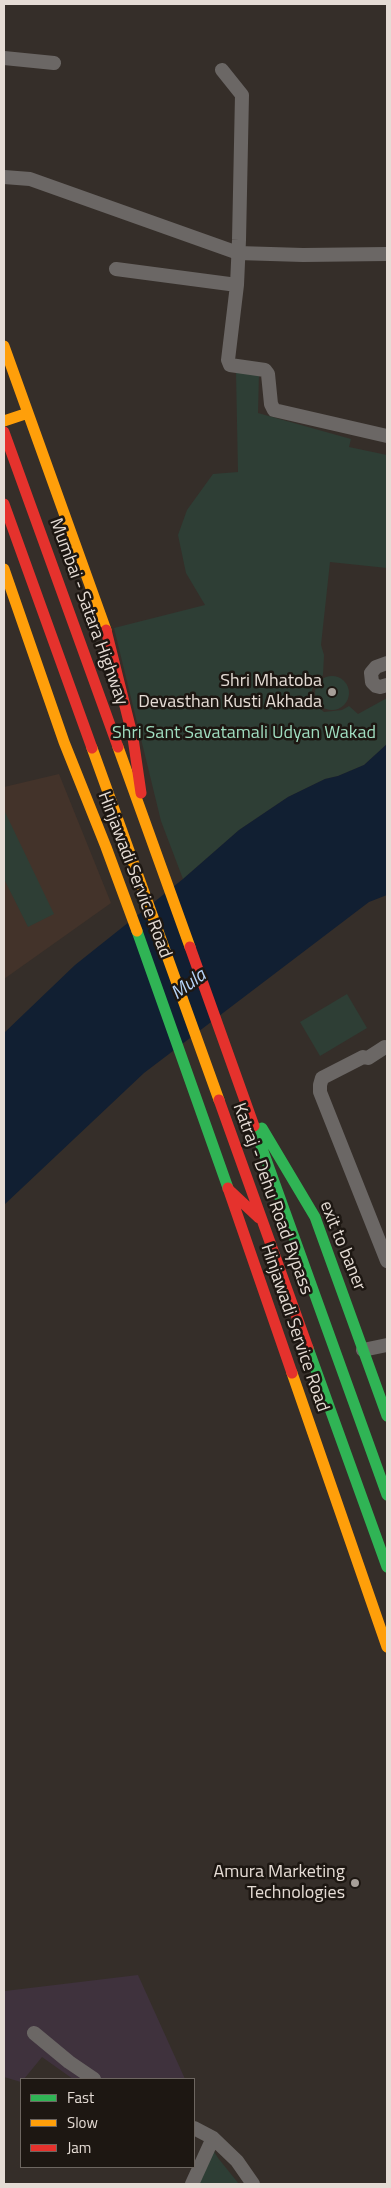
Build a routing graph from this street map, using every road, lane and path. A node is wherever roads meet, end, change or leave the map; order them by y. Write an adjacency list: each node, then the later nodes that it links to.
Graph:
1 (4, 58): 2 (street)
2 (54, 63)
3 (222, 70): 5 (street)
4 (4, 177): 5 (street)
5 (238, 253): 6 (street); 8 (street)
6 (387, 254)
7 (116, 269): 8 (street)
8 (237, 285): 13 (street)
9 (4, 346): 10 (main road)
10 (28, 413): 11 (main road); 18 (main road)
11 (4, 421)
12 (5, 434): 18 (main road, Mumbai - Satara Highway)
13 (387, 436)
14 (4, 504): 22 (main road, Katraj - Dehu Road Bypass)
15 (4, 569): 21 (main road, Hinjawadi Service Road)
16 (387, 663): 17 (street)
17 (387, 685)
18 (147, 829): 20 (main road, Katraj - Dehu Road Bypass)
19 (385, 1047): 23 (street)
20 (244, 1098): 25 (main road, exit to baner); 27 (main road, Katraj - Dehu Road Bypass)
21 (228, 1189): 22 (main road); 29 (main road, Hinjawadi Service Road)
22 (262, 1221): 28 (main road, Katraj - Dehu Road Bypass)
23 (387, 1261)
24 (387, 1345): 25 (street)
25 (363, 1350): 26 (main road, exit to baner)
26 (387, 1416)
27 (387, 1495)
28 (387, 1567)
29 (387, 1647)
30 (34, 2034): 31 (street)
31 (93, 2078)
32 (195, 2128): 33 (street)
33 (214, 2138): 34 (street); 35 (street)
34 (192, 2184)
35 (253, 2184)

